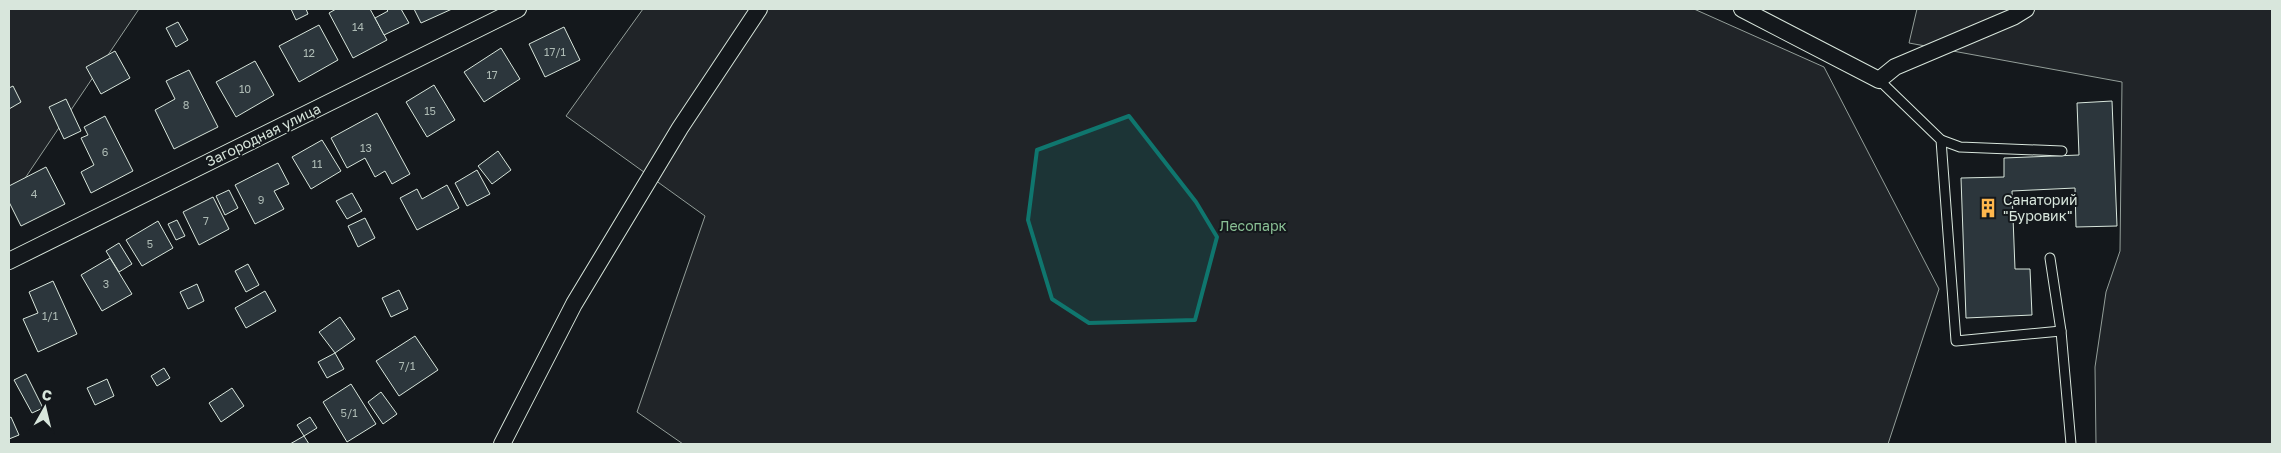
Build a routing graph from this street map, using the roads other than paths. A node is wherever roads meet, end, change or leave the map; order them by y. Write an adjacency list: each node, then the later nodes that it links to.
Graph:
1 (518, 9): 9 (street, Загородная улица)
2 (759, 9): 11 (street)
3 (1742, 9): 5 (street)
4 (2026, 9): 5 (street)
5 (1879, 80): 6 (lane)
6 (1941, 140): 7 (lane); 10 (lane)
7 (2062, 151)
8 (2050, 258): 10 (lane)
9 (9, 261)
10 (2062, 331): 12 (lane)
11 (502, 444)
12 (2071, 444)

